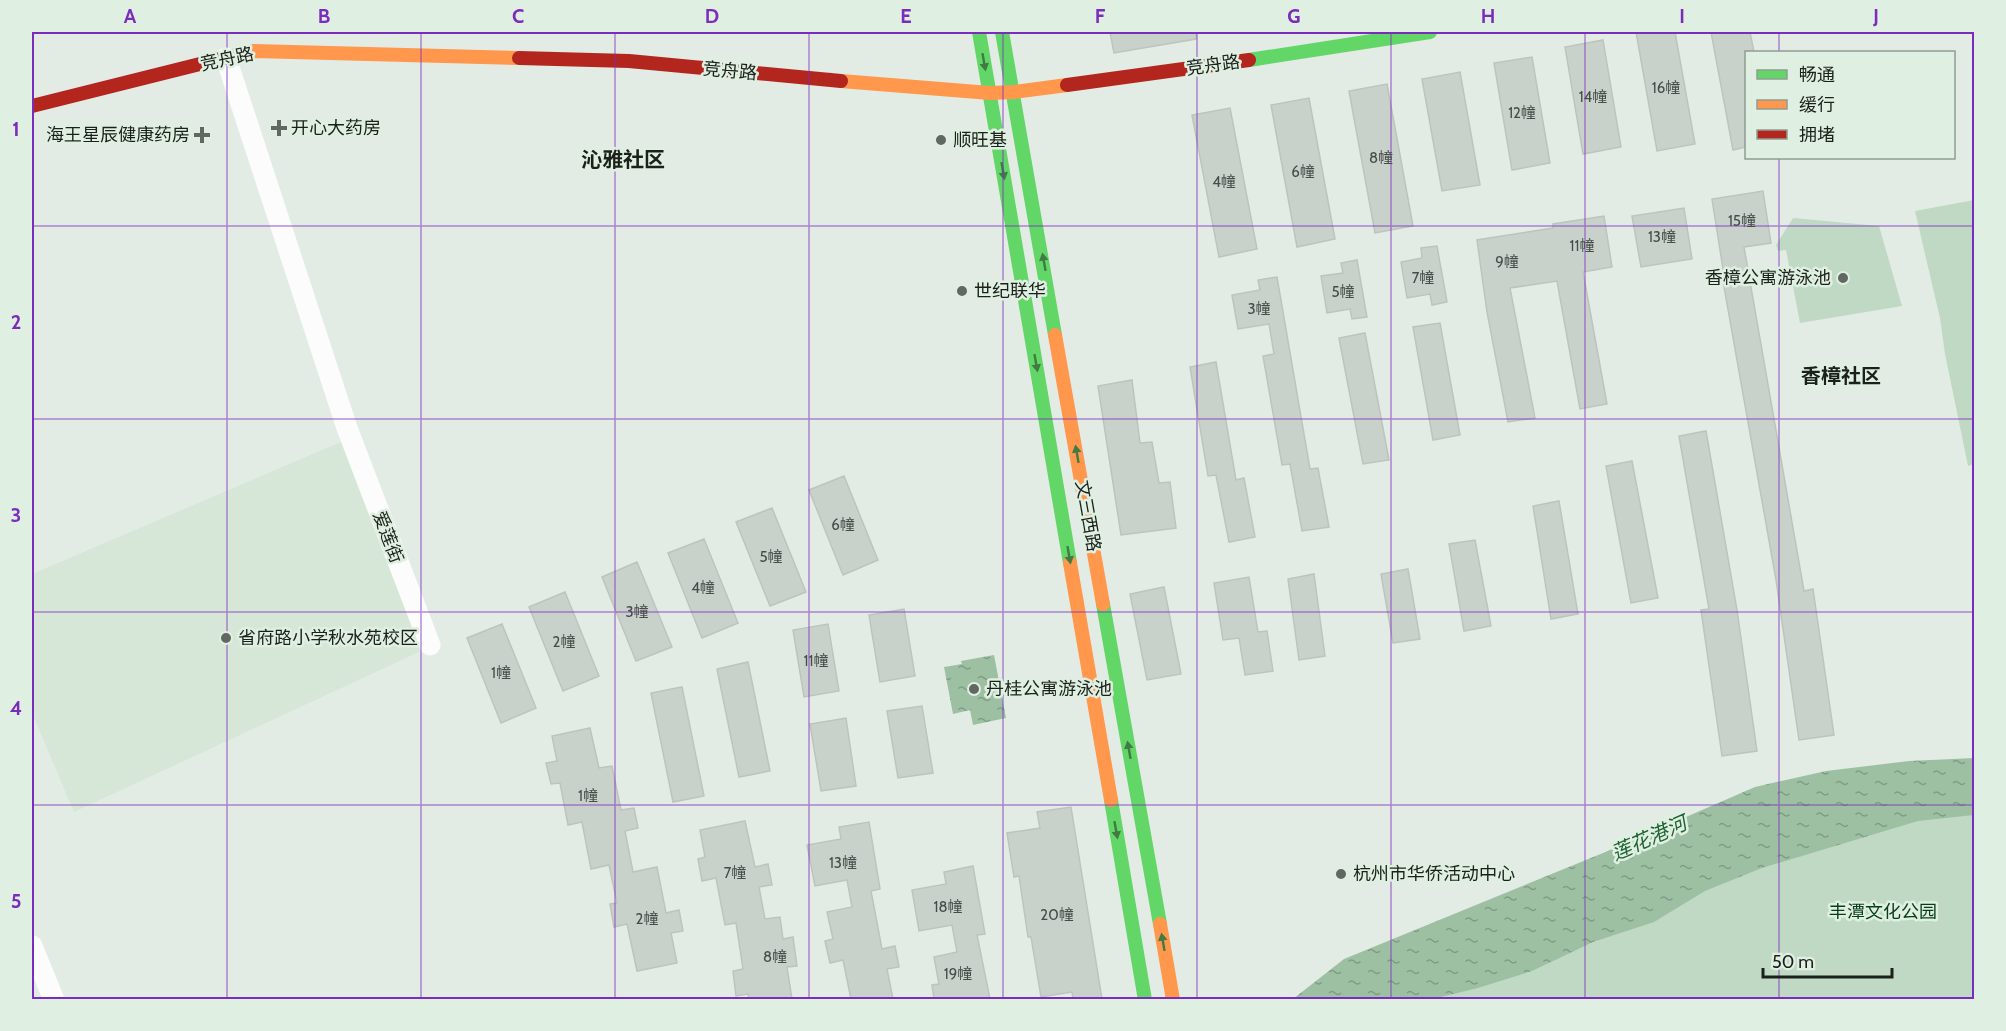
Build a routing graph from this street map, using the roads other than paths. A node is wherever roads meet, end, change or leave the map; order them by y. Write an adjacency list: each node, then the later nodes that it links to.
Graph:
1 (978, 32): 6 (main road, 文三西路, one-way to 6)
2 (1002, 32): 5 (main road, 文三西路)
3 (1430, 32): 5 (main road, 竞舟路)
4 (226, 58): 6 (main road, 竞舟路); 7 (main road, 竞舟路); 8 (street, 爱莲街)
5 (1014, 92): 6 (main road, 竞舟路); 12 (main road, 文三西路, one-way to 5)
6 (990, 93): 11 (main road, 文三西路, one-way to 11)
7 (32, 106)
8 (430, 645)
9 (32, 946): 10 (street)
10 (54, 999)
11 (1145, 999)
12 (1173, 999)

